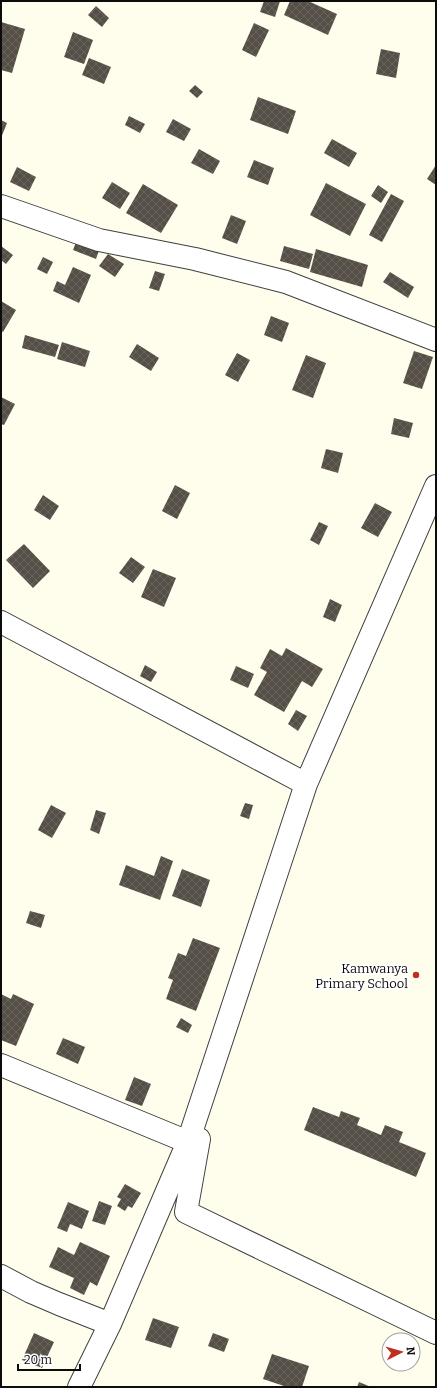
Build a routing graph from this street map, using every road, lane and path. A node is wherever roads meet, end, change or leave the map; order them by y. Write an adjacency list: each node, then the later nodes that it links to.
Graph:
1 (1, 206): 2 (street)
2 (436, 340)
3 (436, 486): 5 (street)
4 (1, 622): 5 (street)
5 (306, 784): 7 (street)
6 (1, 1065): 8 (street)
7 (210, 1075): 8 (street); 11 (street)
8 (188, 1142): 10 (street)
9 (1, 1276): 10 (street)
10 (110, 1324): 12 (street)
11 (436, 1333)
12 (79, 1387)

